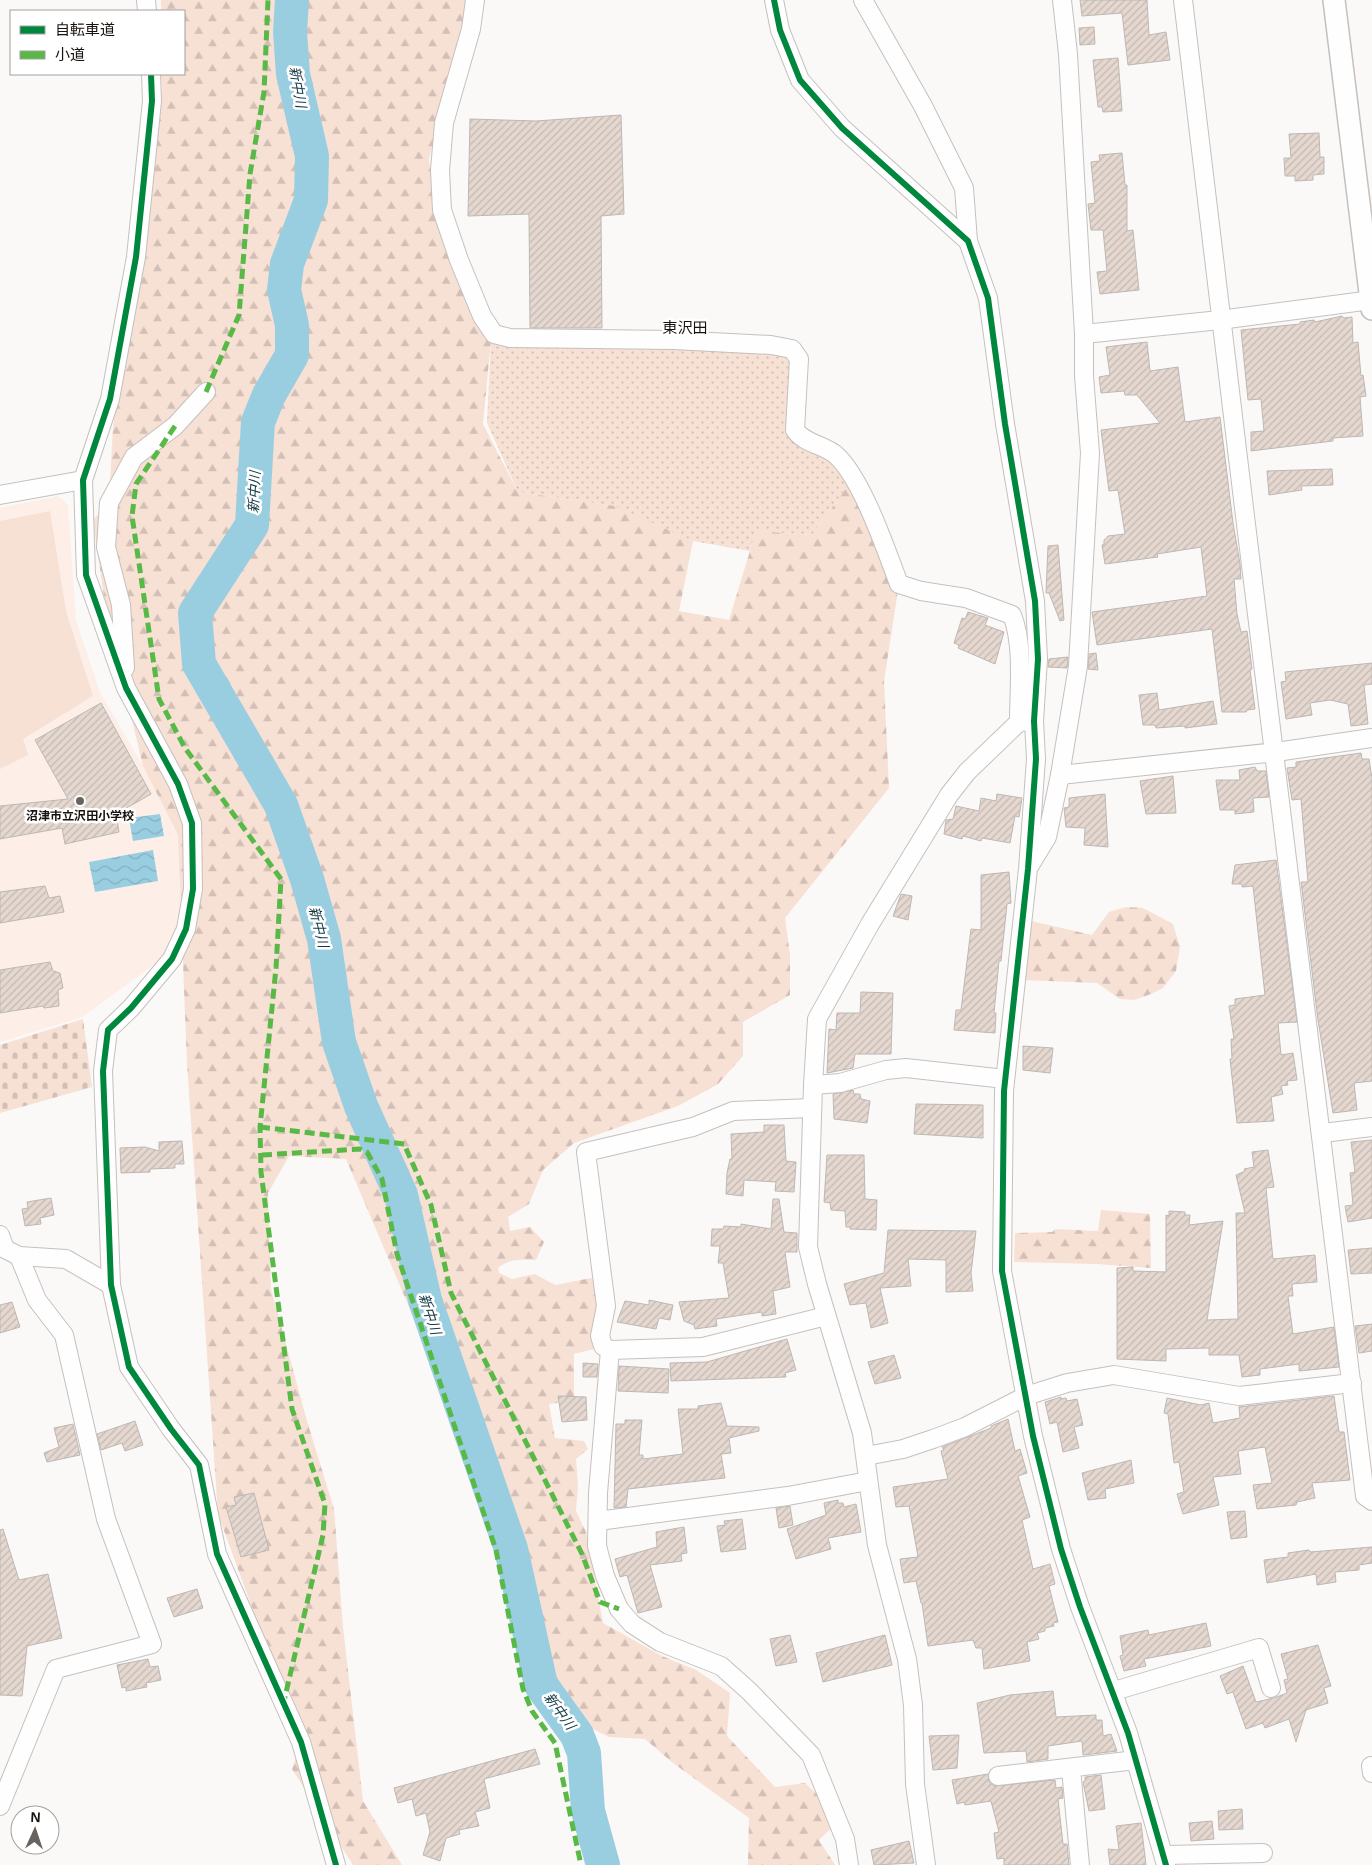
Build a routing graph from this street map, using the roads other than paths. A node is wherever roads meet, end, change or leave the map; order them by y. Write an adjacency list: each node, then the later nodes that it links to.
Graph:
1 (475, 0): 16 (street)
2 (774, 0): 8 (street)
3 (863, 0): 8 (street)
4 (1062, 0): 11 (street)
5 (1183, 0): 10 (street)
6 (1334, 0): 9 (street)
7 (151, 75): 13 (street)
8 (968, 241): 16 (street)
9 (1372, 303): 10 (street)
10 (1220, 320): 11 (street); 18 (street)
11 (1084, 334): 19 (street)
12 (206, 392): 15 (street)
13 (83, 480): 14 (street); 15 (street)
14 (0, 495)
15 (126, 688): 28 (street)
16 (1026, 721): 20 (street); 22 (street)
17 (1372, 738): 18 (street)
18 (1276, 752): 19 (street); 25 (street)
19 (1060, 774): 20 (street)
20 (1028, 869): 21 (street)
21 (1005, 1079): 22 (street); 32 (street)
22 (813, 1085): 23 (street)
23 (812, 1108): 29 (street); 30 (street)
24 (1372, 1127): 25 (street)
25 (1323, 1133): 31 (street)
26 (0, 1235): 27 (street)
27 (20, 1256): 28 (street); 44 (street)
28 (111, 1285): 47 (street)
29 (826, 1316): 30 (street); 33 (street)
30 (610, 1350): 36 (street)
31 (1352, 1383): 32 (street); 35 (street)
32 (1026, 1396): 33 (street); 38 (street)
33 (866, 1456): 34 (street)
34 (868, 1481): 36 (street); 49 (street)
35 (1372, 1501)
36 (598, 1521): 48 (street)
37 (1271, 1688): 38 (street)
38 (1114, 1691): 39 (street)
39 (1136, 1760): 41 (street); 46 (street)
40 (1372, 1766): 42 (street)
41 (1071, 1769): 43 (street); 50 (street)
42 (1372, 1773)
43 (998, 1776)
44 (0, 1806)
45 (1263, 1853): 46 (street)
46 (1165, 1860)
47 (336, 1865)
48 (849, 1865)
49 (926, 1865)
50 (1080, 1865)

